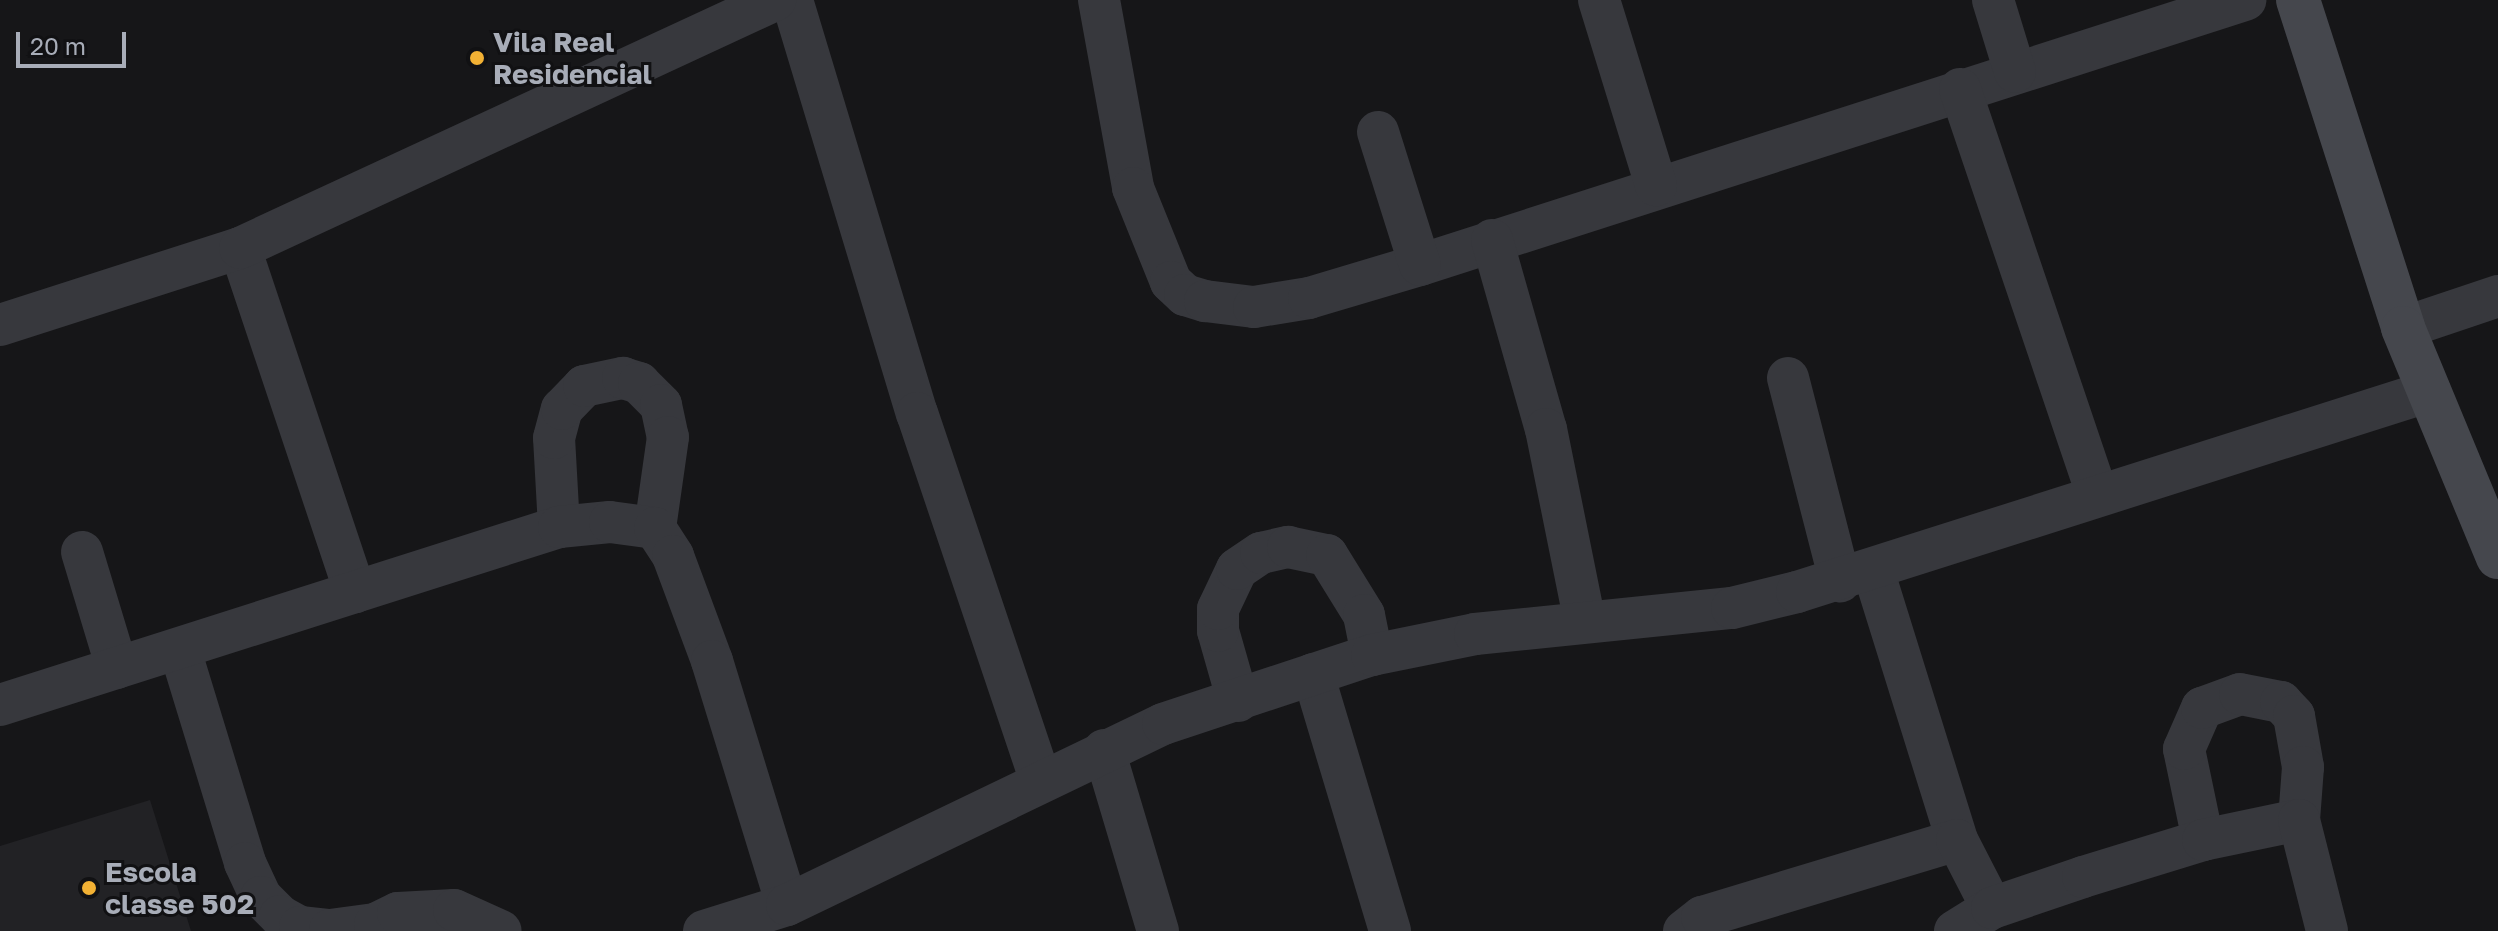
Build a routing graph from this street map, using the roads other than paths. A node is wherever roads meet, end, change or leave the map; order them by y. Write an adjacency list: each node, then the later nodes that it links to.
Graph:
1 (775, 0): 13 (street)
2 (792, 0): 35 (street)
3 (1099, 0): 14 (street)
4 (1599, 0): 11 (street)
5 (1993, 0): 8 (street)
6 (2245, 0): 8 (street)
7 (2298, 0): 17 (street)
8 (2015, 72): 9 (street)
9 (1960, 89): 11 (street); 20 (street)
10 (1378, 132): 14 (street)
11 (1656, 185): 12 (street)
12 (1492, 240): 14 (street); 27 (street)
13 (240, 248): 16 (street); 26 (street)
14 (1420, 265)
15 (2498, 296): 17 (street)
16 (0, 325)
17 (2403, 328): 19 (street)
18 (1788, 378): 25 (street)
19 (2430, 391): 20 (street); 24 (street)
20 (2097, 493): 25 (street)
21 (559, 527): 22 (street); 22 (street); 26 (street)
22 (655, 528): 39 (street)
23 (82, 552): 30 (street)
24 (2498, 557)
25 (1857, 575): 27 (street); 37 (street)
26 (355, 592): 28 (street)
27 (1585, 622): 29 (street)
28 (180, 650): 30 (street); 41 (street)
29 (1372, 655): 31 (street); 32 (street)
30 (117, 668): 33 (street)
31 (1313, 674): 32 (street); 44 (street)
32 (1238, 701): 34 (street)
33 (0, 705)
34 (1104, 750): 35 (street); 43 (street)
35 (1041, 781): 39 (street)
36 (2299, 820): 38 (street); 38 (street); 47 (street)
37 (1957, 840): 40 (street); 45 (street)
38 (2203, 840): 40 (street)
39 (787, 905): 42 (street)
40 (1992, 908): 46 (street)
41 (501, 931)
42 (704, 931)
43 (1158, 931)
44 (1390, 931)
45 (1684, 931)
46 (1955, 931)
47 (2327, 931)

